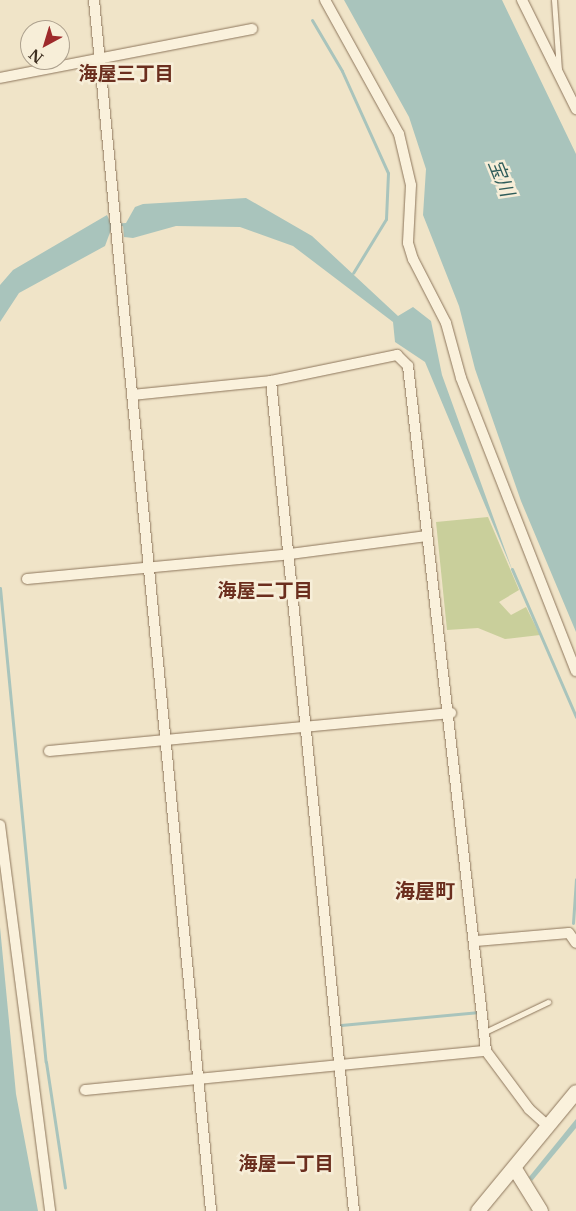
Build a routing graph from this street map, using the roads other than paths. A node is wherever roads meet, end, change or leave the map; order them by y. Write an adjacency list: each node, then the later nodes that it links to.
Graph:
1 (94, 0): 6 (street)
2 (325, 0): 16 (street)
3 (522, 0): 7 (street)
4 (554, 0): 7 (lane)
5 (252, 29): 6 (street)
6 (100, 61): 8 (street); 11 (street)
7 (559, 73): 9 (street)
8 (0, 78)
9 (576, 109)
10 (271, 381): 11 (street); 12 (street); 13 (street)
11 (132, 395): 14 (street)
12 (427, 536): 13 (street); 17 (street)
13 (290, 554): 14 (street); 18 (street)
14 (149, 568): 15 (street); 19 (street)
15 (27, 579)
16 (576, 672)
17 (451, 713): 18 (street); 22 (street)
18 (307, 726): 19 (street); 27 (street)
19 (165, 740): 20 (street); 28 (street)
20 (49, 751)
21 (0, 825): 33 (street)
22 (476, 940): 23 (street); 25 (street)
23 (576, 943)
24 (548, 1002): 25 (lane)
25 (485, 1032): 26 (street)
26 (486, 1050): 27 (street); 31 (street)
27 (340, 1064): 28 (street); 35 (street)
28 (198, 1078): 29 (street); 34 (street)
29 (85, 1090)
30 (576, 1092): 31 (main road)
31 (549, 1127): 32 (main road)
32 (515, 1170): 36 (main road); 37 (main road)
33 (50, 1211)
34 (211, 1211)
35 (354, 1211)
36 (478, 1211)
37 (541, 1211)

